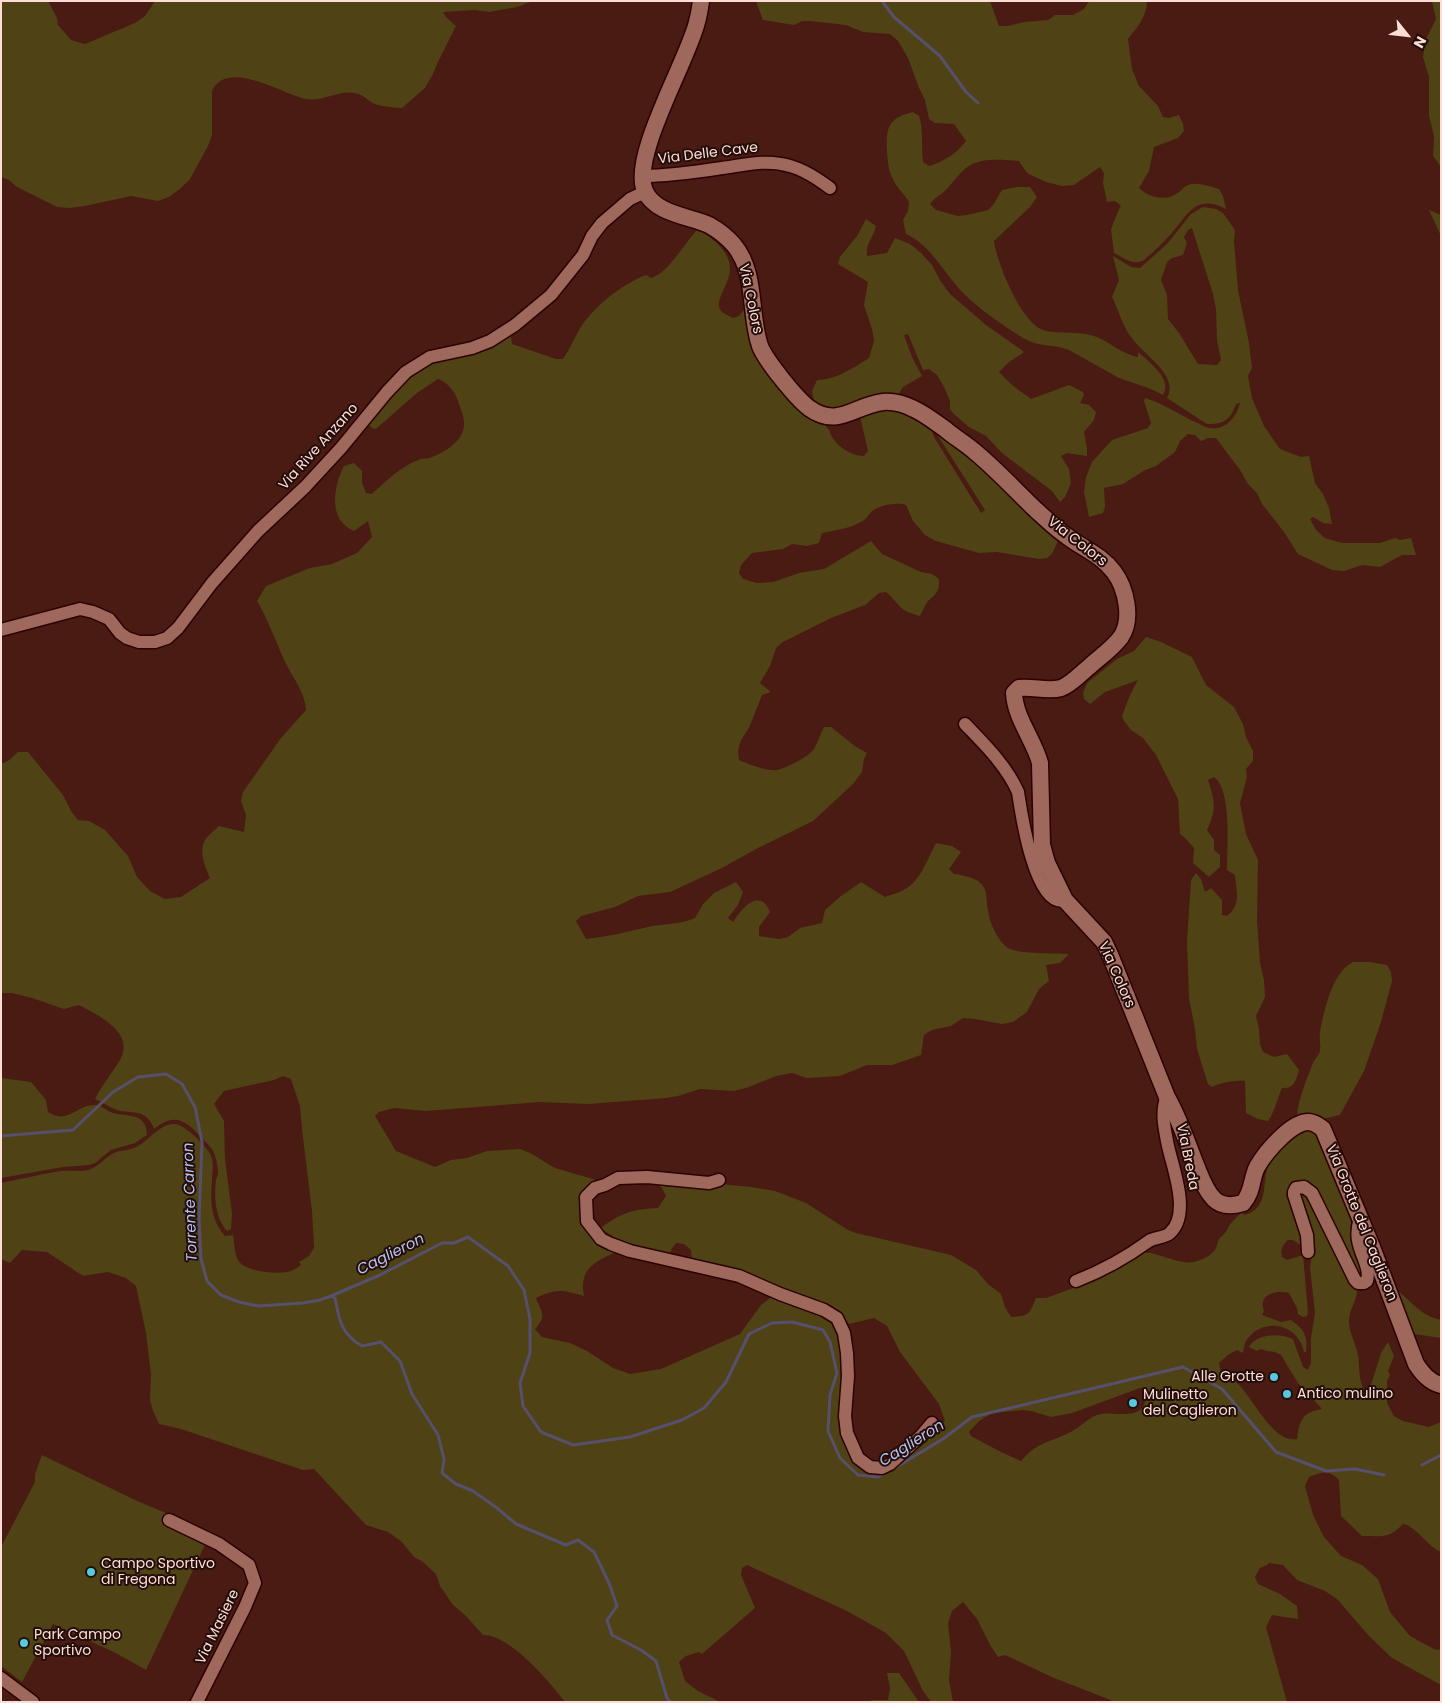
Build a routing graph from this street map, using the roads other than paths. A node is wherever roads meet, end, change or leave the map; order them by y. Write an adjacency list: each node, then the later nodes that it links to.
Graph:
1 (701, 1): 2 (street)
2 (642, 176): 3 (street, Via Delle Cave); 4 (street)
3 (830, 188)
4 (645, 192): 5 (street, Via Rive Anzano); 7 (street, Via Colors)
5 (1, 630)
6 (965, 724): 7 (street)
7 (1065, 900): 8 (street, Via Colors)
8 (1166, 1097): 10 (street, Via Colors); 13 (street, Via Breda)
9 (719, 1180): 15 (street)
10 (1204, 1186): 11 (street, Via Grotte del Caglieron)
11 (1360, 1219): 12 (street); 14 (street, Via Grotte del Caglieron)
12 (1308, 1252)
13 (1076, 1281)
14 (1441, 1385)
15 (932, 1423)
16 (169, 1520): 20 (street, Via Masiere)
17 (1, 1678): 18 (street)
18 (17, 1698): 19 (street)
19 (33, 1702)
20 (198, 1702)

